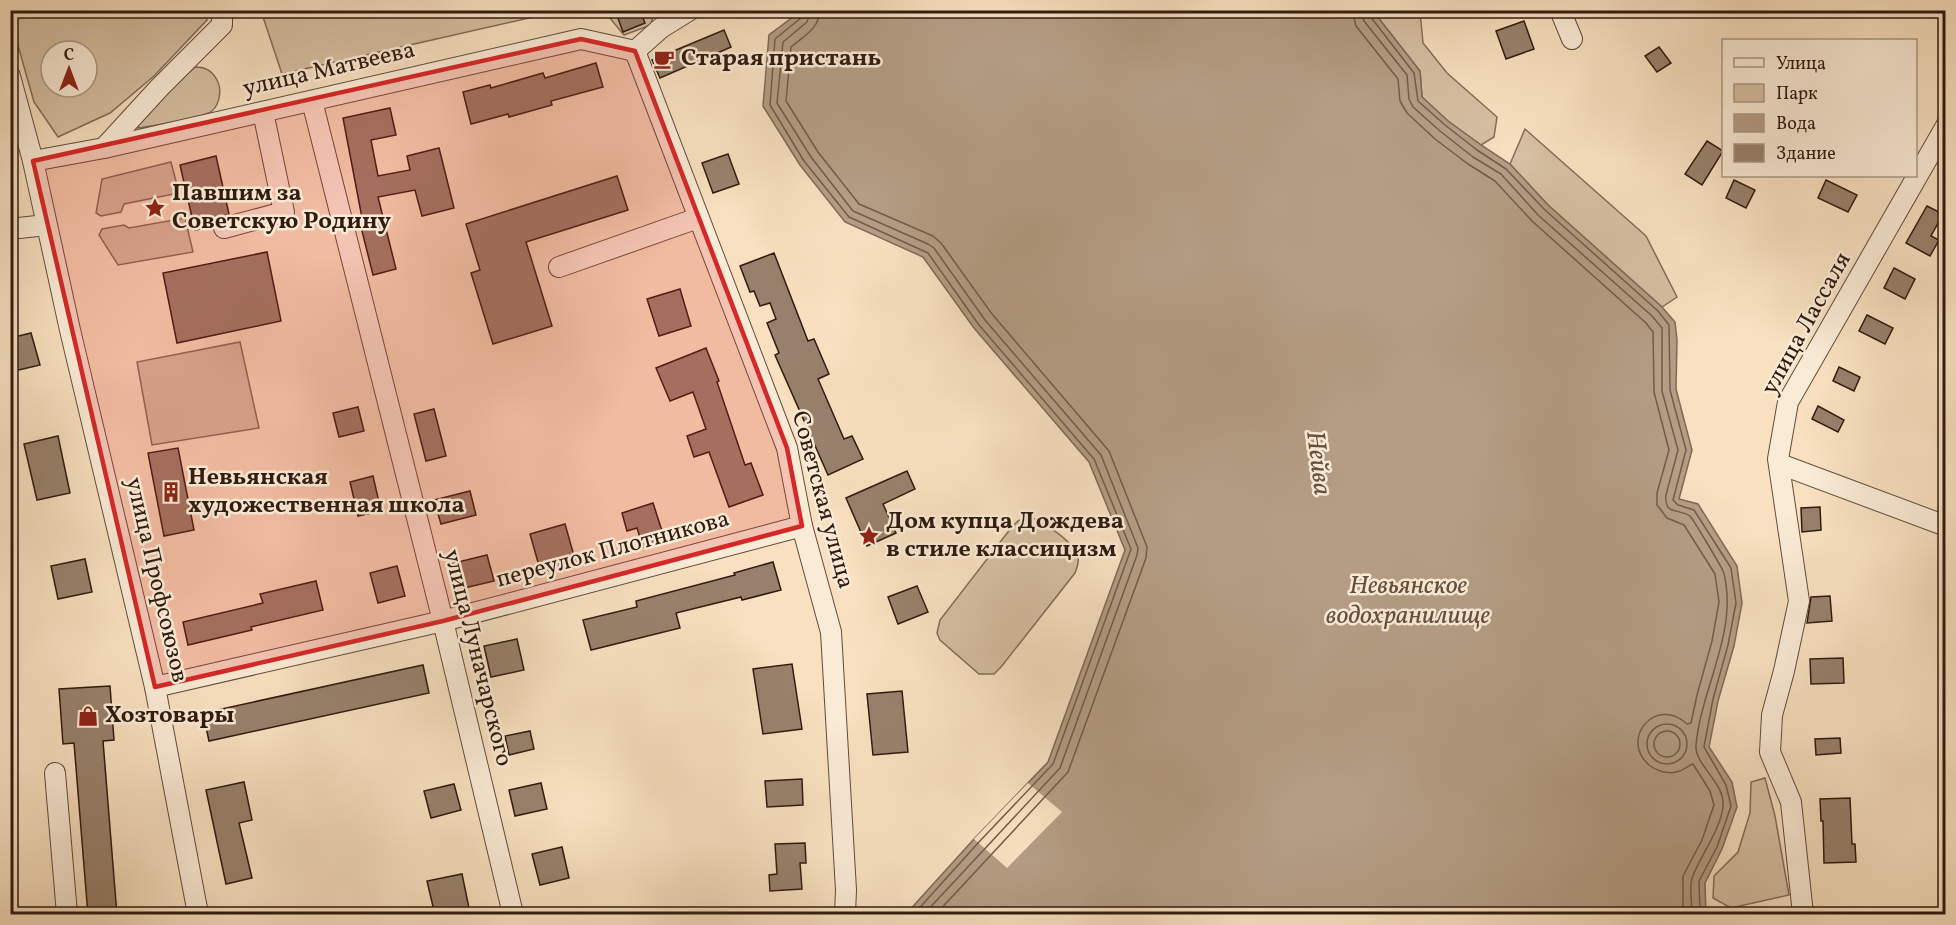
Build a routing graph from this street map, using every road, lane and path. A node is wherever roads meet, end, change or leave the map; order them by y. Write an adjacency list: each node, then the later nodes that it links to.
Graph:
1 (222, 10): 10 (street)
2 (690, 10): 5 (street)
3 (1560, 10): 4 (street)
4 (1572, 39)
5 (635, 51): 7 (street, улица Матвеева); 14 (street, Советская улица)
6 (12, 87): 11 (street, улица Профсоюзов)
7 (312, 100): 8 (street, улица Матвеева); 22 (street, улица Луначарского)
8 (263, 112): 10 (street, улица Матвеева); 16 (street)
9 (1946, 126): 12 (street, улица Лассаля)
10 (104, 148): 11 (street, улица Матвеева)
11 (33, 161): 15 (street, улица Профсоюзов)
12 (1917, 177)
13 (1917, 177): 19 (street, улица Лассаля)
14 (698, 218): 18 (street); 21 (street, Советская улица)
15 (46, 225): 17 (street); 23 (street, улица Профсоюзов)
16 (224, 228)
17 (10, 229)
18 (559, 267)
19 (1780, 464): 20 (street); 29 (street, улица Лассаля)
20 (1946, 525)
21 (802, 526): 22 (street, переулок Плотникова); 28 (street, Советская улица)
22 (443, 621): 23 (street, переулок Плотникова); 27 (street, улица Луначарского)
23 (156, 687): 26 (street, улица Профсоюзов)
24 (55, 772): 25 (street)
25 (67, 915)
26 (198, 915)
27 (513, 915)
28 (845, 915)
29 (1803, 915)

